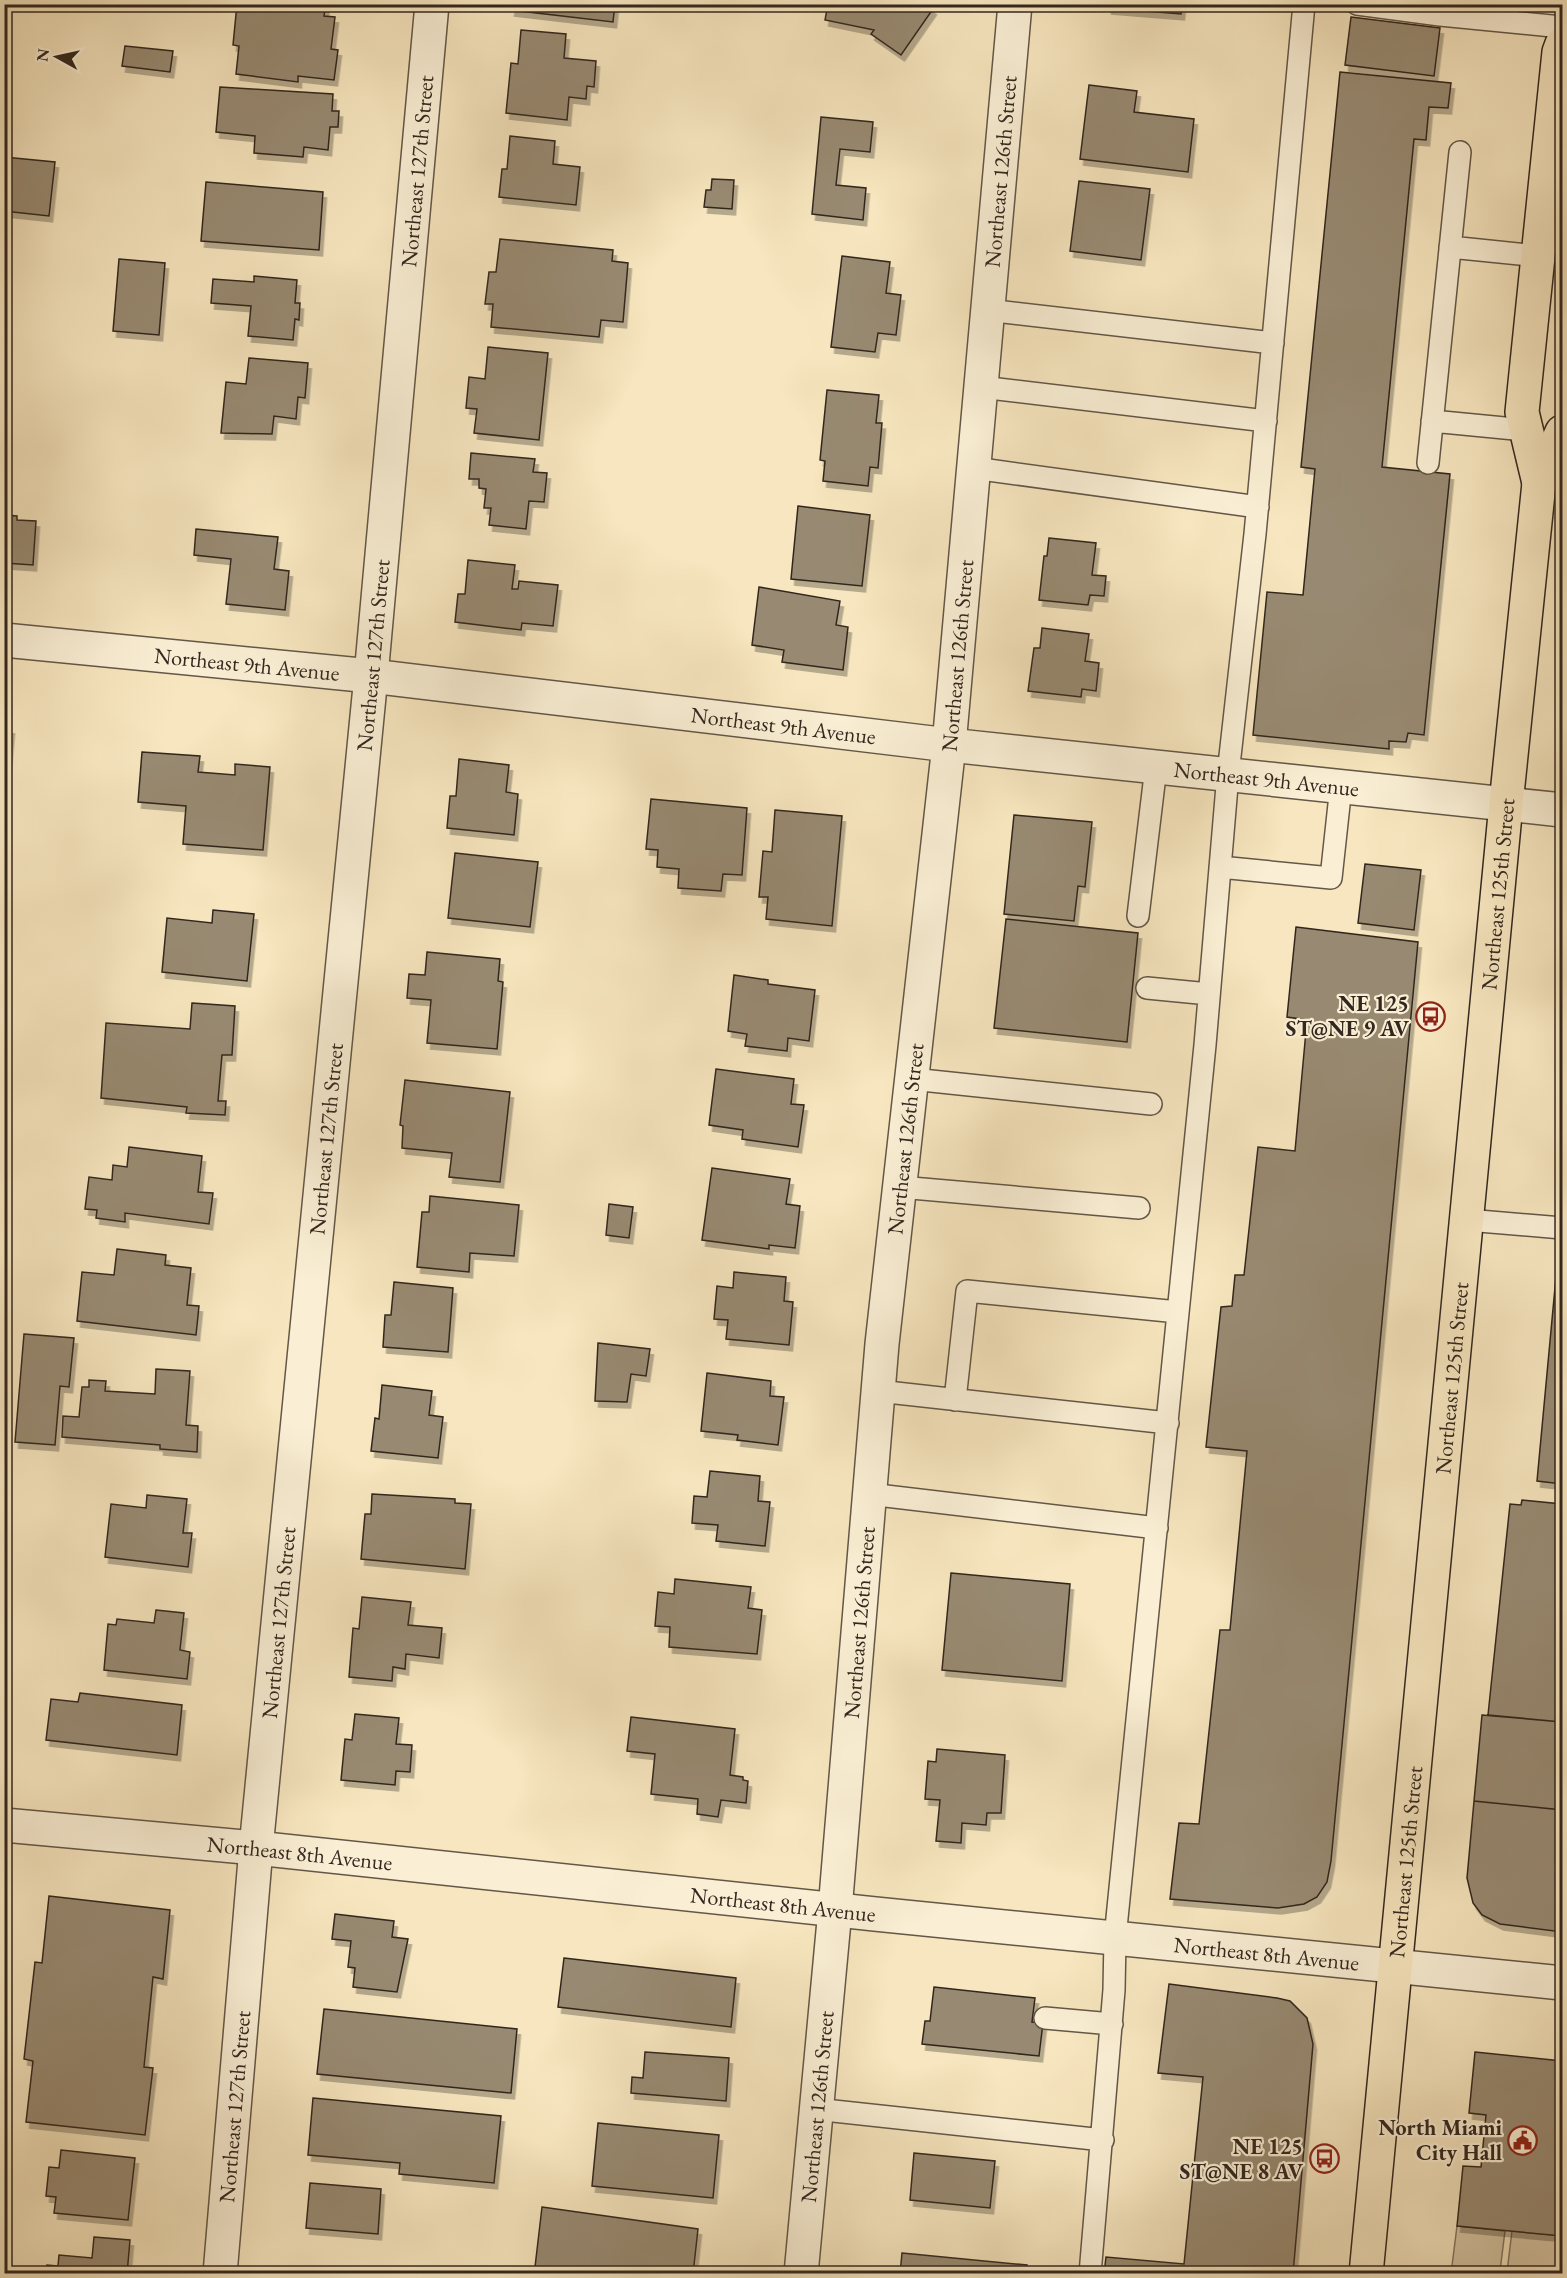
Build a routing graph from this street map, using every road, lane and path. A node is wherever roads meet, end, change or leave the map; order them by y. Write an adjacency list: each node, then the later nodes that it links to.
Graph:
1 (432, 4): 23 (street, Northeast 127th Street)
2 (1015, 4): 11 (street, Northeast 126th Street)
3 (1304, 4): 12 (lane)
4 (1357, 4): 5 (lane)
5 (1441, 10): 6 (lane)
6 (1563, 27)
7 (1563, 44): 10 (main road, Northeast 125th Street)
8 (1460, 152): 9 (lane)
9 (1450, 247): 10 (lane); 15 (lane)
10 (1538, 256): 16 (main road, Northeast 125th Street)
11 (987, 310): 12 (lane); 13 (street, Northeast 126th Street)
12 (1273, 343): 14 (lane)
13 (981, 387): 14 (lane); 19 (street, Northeast 126th Street)
14 (1266, 421): 21 (lane)
15 (1432, 421): 16 (lane); 18 (lane)
16 (1525, 430): 20 (main road, Northeast 125th Street)
17 (1563, 432): 20 (main road, Northeast 125th Street)
18 (1428, 463)
19 (974, 468): 21 (lane); 24 (street, Northeast 126th Street)
20 (1539, 483): 28 (main road, Northeast 125th Street)
21 (1258, 507): 26 (lane)
22 (4, 639): 23 (street, Northeast 9th Avenue)
23 (371, 676): 24 (street, Northeast 9th Avenue); 47 (street, Northeast 127th Street)
24 (949, 745): 25 (street, Northeast 9th Avenue); 34 (street, Northeast 126th Street)
25 (1156, 767): 26 (street, Northeast 9th Avenue); 31 (lane)
26 (1228, 774): 27 (street, Northeast 9th Avenue); 30 (lane)
27 (1341, 786): 28 (street, Northeast 9th Avenue); 30 (lane)
28 (1506, 804): 29 (street, Northeast 9th Avenue); 38 (main road, Northeast 125th Street)
29 (1563, 810)
30 (1220, 867): 33 (lane)
31 (1138, 916)
32 (1147, 988): 33 (lane)
33 (1209, 994): 40 (lane)
34 (912, 1079): 35 (lane); 36 (street, Northeast 126th Street)
35 (1151, 1104)
36 (900, 1187): 37 (lane); 41 (street, Northeast 126th Street)
37 (1139, 1208)
38 (1467, 1220): 39 (lane); 50 (main road, Northeast 125th Street)
39 (1563, 1228)
40 (1178, 1312): 42 (lane); 43 (lane)
41 (878, 1391): 42 (lane); 44 (street, Northeast 126th Street)
42 (955, 1400): 43 (lane)
43 (1168, 1424): 45 (lane)
44 (869, 1494): 45 (lane); 48 (street, Northeast 126th Street)
45 (1157, 1528): 49 (lane)
46 (4, 1825): 47 (street, Northeast 8th Avenue)
47 (256, 1848): 48 (street, Northeast 8th Avenue); 56 (street, Northeast 127th Street)
48 (835, 1910): 49 (street, Northeast 8th Avenue); 54 (street, Northeast 126th Street)
49 (1115, 1938): 50 (street, Northeast 8th Avenue); 53 (lane)
50 (1396, 1966): 51 (street, Northeast 8th Avenue); 59 (main road, Northeast 125th Street)
51 (1563, 1983)
52 (1046, 2018): 53 (lane)
53 (1112, 2024): 55 (lane)
54 (815, 2109): 55 (lane); 57 (street, Northeast 126th Street)
55 (1103, 2140): 58 (lane)
56 (220, 2274)
57 (801, 2274)
58 (1090, 2274)
59 (1366, 2274)

